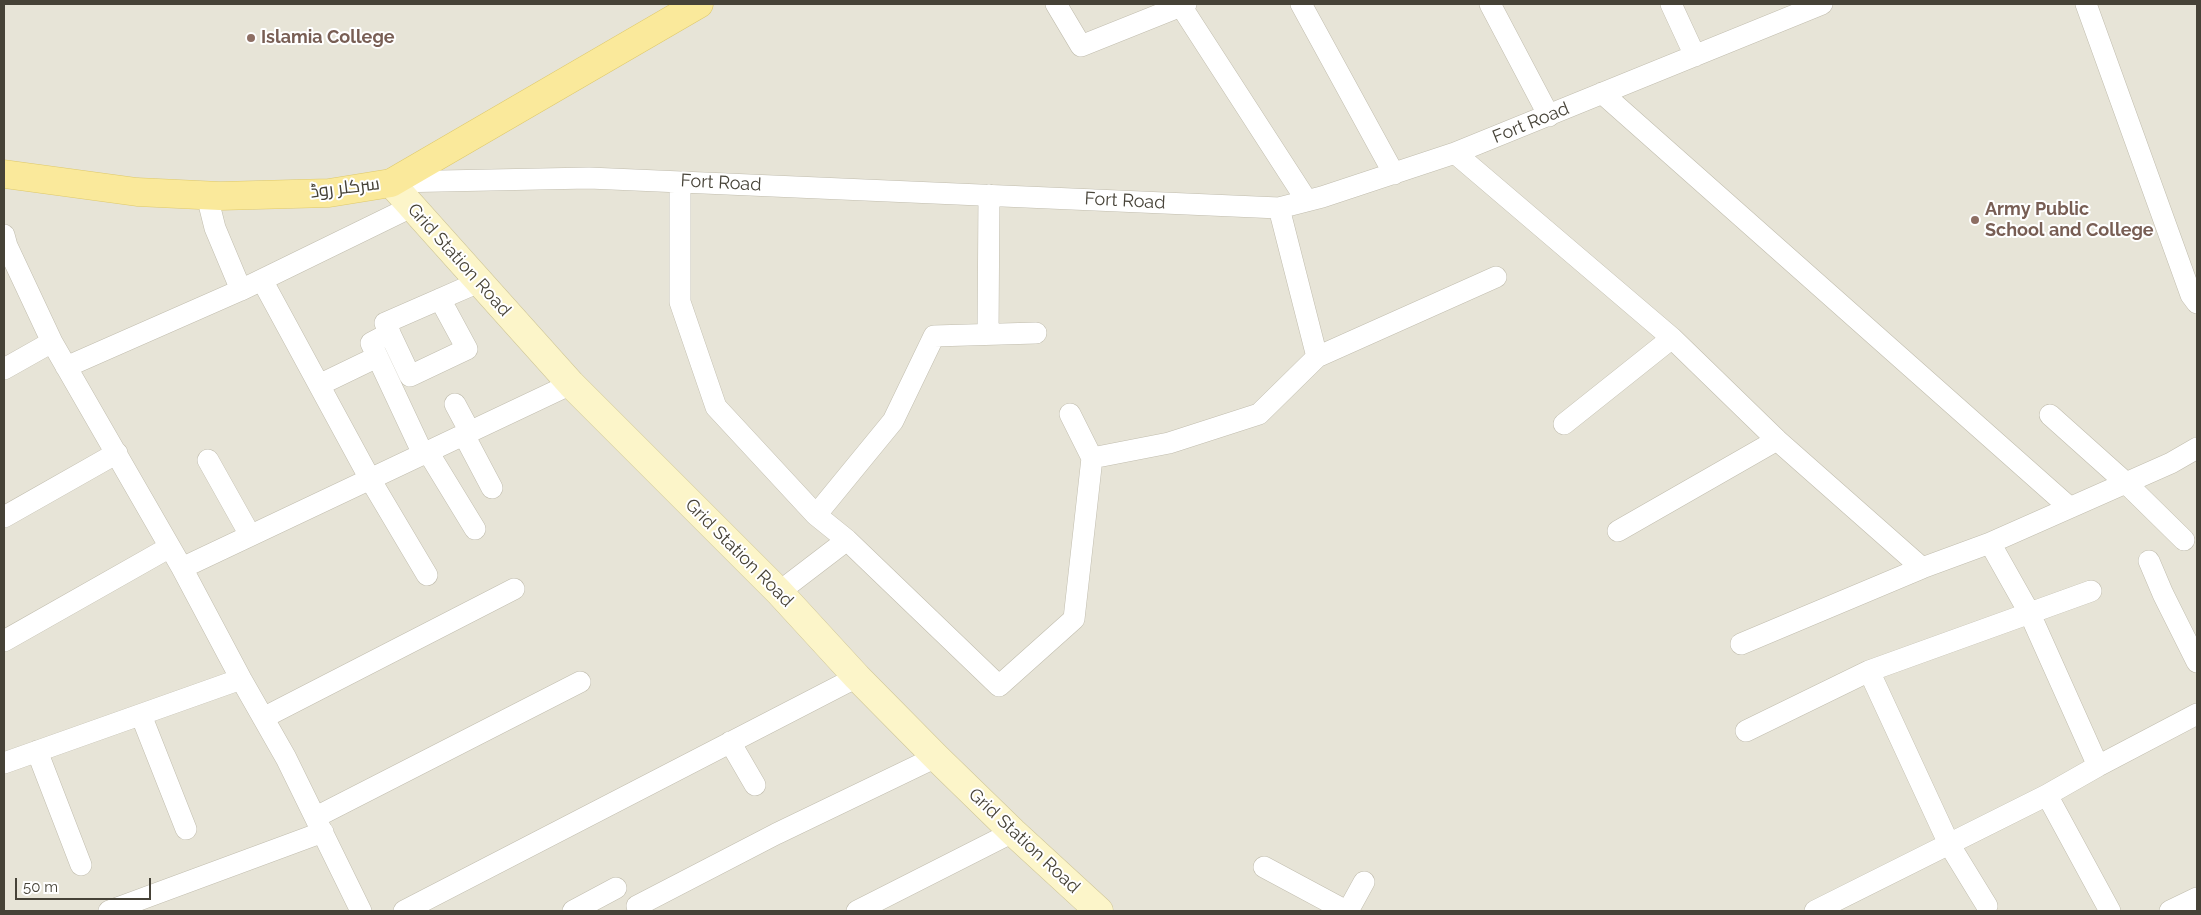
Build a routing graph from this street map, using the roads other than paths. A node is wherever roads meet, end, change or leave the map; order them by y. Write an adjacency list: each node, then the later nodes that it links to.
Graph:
1 (699, 4): 15 (main road, سرکلر روڈ)
2 (1056, 4): 7 (street)
3 (1301, 4): 14 (street)
4 (1490, 4): 11 (street)
5 (1671, 4): 9 (street)
6 (2086, 4): 28 (street)
7 (1184, 5): 19 (street)
8 (1810, 6): 9 (street, Fort Road)
9 (1695, 56): 10 (street, Fort Road)
10 (1602, 93): 11 (street, Fort Road); 54 (street)
11 (1549, 116): 12 (street, Fort Road)
12 (1455, 153): 14 (street, Fort Road); 32 (street)
13 (4, 174): 18 (main road, سرکلر روڈ)
14 (1394, 174): 19 (street, Fort Road)
15 (391, 182): 16 (street, Fort Road); 18 (main road, سرکلر روڈ); 20 (main road, Grid Station Road)
16 (680, 182): 17 (street, Fort Road); 55 (street)
17 (989, 195): 21 (street, Fort Road); 31 (street)
18 (207, 196): 26 (street)
19 (1307, 201): 21 (street, Fort Road)
20 (411, 207): 24 (street); 25 (main road, Grid Station Road)
21 (1279, 208): 35 (street)
22 (4, 235): 33 (street)
23 (1496, 277): 35 (street)
24 (262, 280): 26 (street); 39 (street)
25 (479, 282): 27 (street); 38 (main road, Grid Station Road)
26 (241, 290): 36 (street)
27 (440, 299): 29 (street); 29 (street)
28 (2197, 303)
29 (390, 333): 34 (street)
30 (1036, 333): 31 (street)
31 (988, 334): 55 (street)
32 (1672, 338): 43 (street); 45 (street)
33 (52, 342): 36 (street); 37 (street)
34 (377, 357): 39 (street); 48 (street)
35 (1317, 357): 49 (street)
36 (66, 367): 47 (street)
37 (4, 369)
38 (570, 384): 44 (street); 70 (main road, Grid Station Road)
39 (319, 385): 51 (street)
40 (455, 404): 44 (street)
41 (1070, 414): 49 (street)
42 (2050, 415): 52 (street)
43 (1564, 424)
44 (467, 433): 48 (street); 53 (street)
45 (1777, 440): 58 (street); 66 (street)
46 (2197, 448): 52 (street)
47 (117, 453): 56 (street); 63 (street)
48 (426, 453): 51 (street); 57 (street)
49 (1092, 458): 60 (street)
50 (208, 460): 59 (street)
51 (370, 479): 59 (street); 67 (street)
52 (2126, 483): 54 (street); 61 (street)
53 (492, 488)
54 (2069, 507): 62 (street)
55 (816, 515): 60 (street)
56 (4, 517)
57 (475, 529)
58 (1618, 531)
59 (250, 535): 65 (street)
60 (847, 540): 70 (street)
61 (2184, 540)
62 (1990, 543): 66 (street); 71 (street)
63 (170, 547): 65 (street); 72 (street)
64 (2149, 560): 74 (street)
65 (182, 568): 77 (street)
66 (1922, 568): 73 (street)
67 (427, 575)
68 (514, 589): 81 (street)
69 (2091, 591): 71 (street)
70 (779, 592): 76 (main road, Grid Station Road)
71 (2030, 614): 75 (street); 87 (street)
72 (4, 641)
73 (1741, 644)
74 (2197, 662)
75 (1869, 671): 82 (street); 93 (street)
76 (857, 677): 83 (street); 85 (main road, Grid Station Road)
77 (241, 679): 80 (street); 81 (street)
78 (580, 682): 90 (street)
79 (2197, 714): 87 (street)
80 (140, 715): 84 (street); 91 (street)
81 (263, 718): 90 (street)
82 (1746, 731)
83 (730, 742): 88 (street); 102 (street)
84 (37, 752): 86 (street); 94 (street)
85 (936, 757): 92 (main road, Grid Station Road); 104 (street)
86 (4, 763)
87 (2098, 766): 89 (street)
88 (754, 785)
89 (2047, 795): 93 (street); 109 (street)
90 (319, 824): 100 (street); 101 (street)
91 (186, 829)
92 (1013, 832): 105 (street); 106 (main road, Grid Station Road)
93 (1949, 844): 99 (street); 108 (street)
94 (80, 865)
95 (1264, 867): 107 (street)
96 (1364, 882): 107 (street)
97 (616, 888): 103 (street)
98 (2197, 898): 110 (street)
99 (1988, 906)
100 (116, 910)
101 (361, 911)
102 (404, 911)
103 (573, 911)
104 (640, 911)
105 (857, 911)
106 (1100, 911)
107 (1347, 911)
108 (1815, 911)
109 (2110, 911)
110 (2170, 911)

